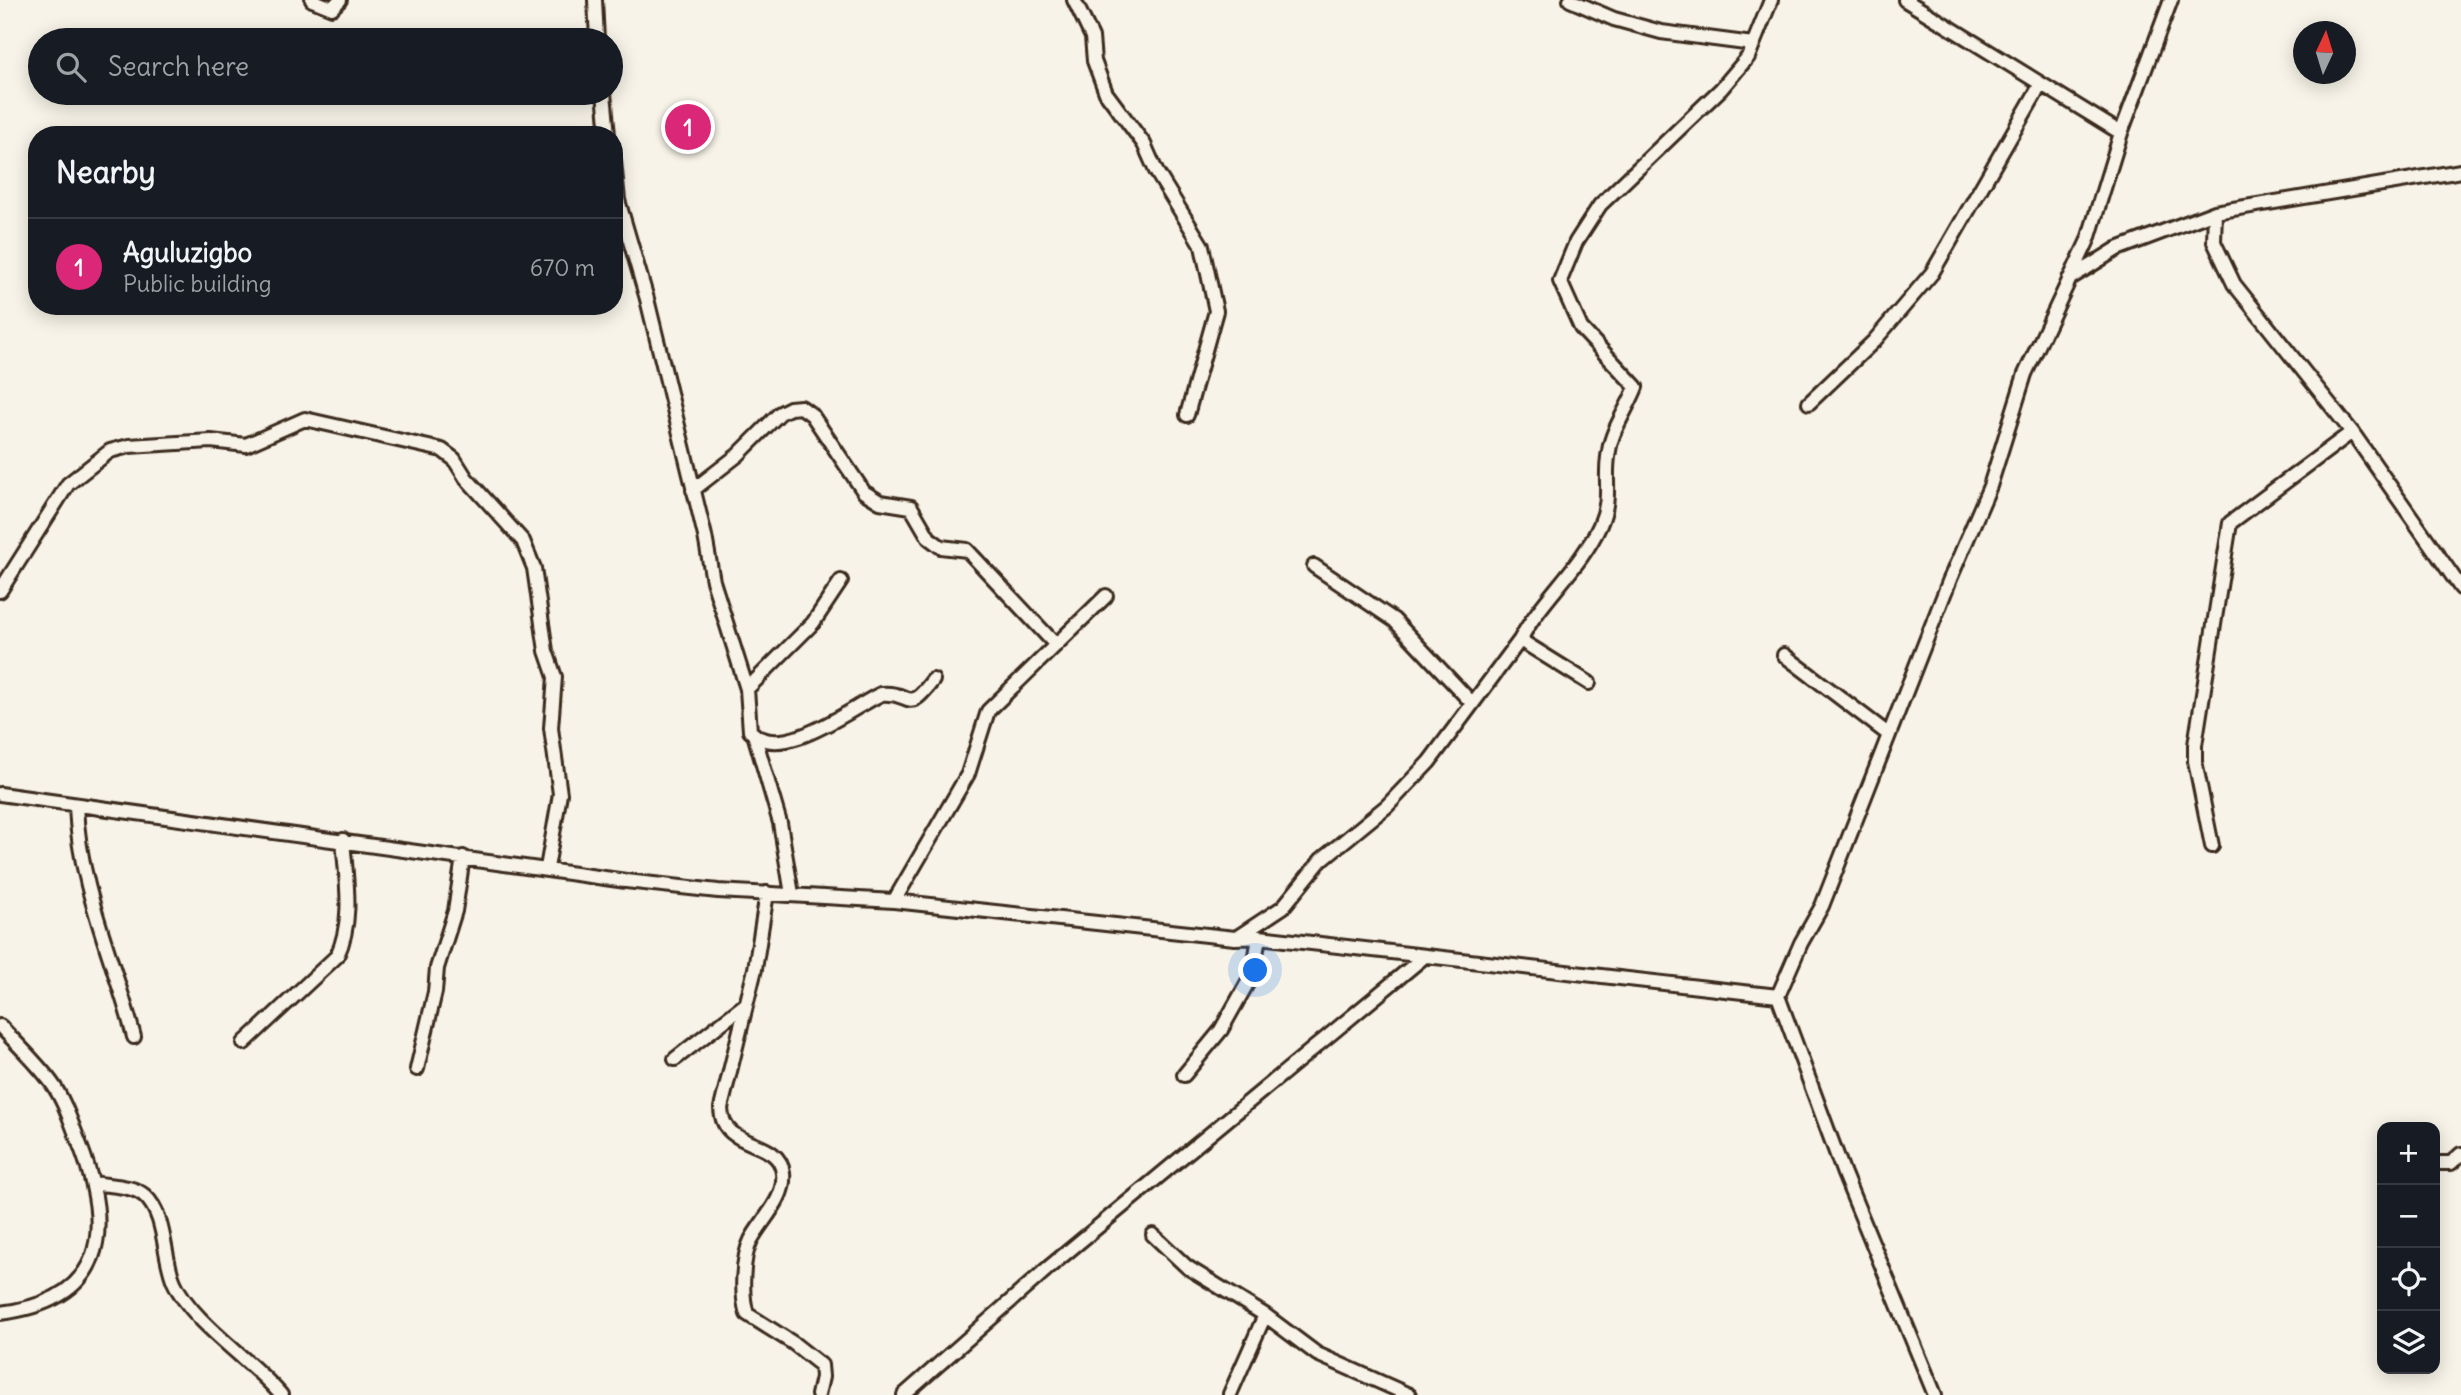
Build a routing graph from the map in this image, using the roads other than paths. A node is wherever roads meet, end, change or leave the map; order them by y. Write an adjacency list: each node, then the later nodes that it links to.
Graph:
1 (312, 0): 2 (street)
2 (340, 0)
3 (595, 0): 9 (street)
4 (1074, 0): 20 (street)
5 (1570, 0): 10 (street)
6 (1771, 0): 10 (street)
7 (1905, 0): 11 (street)
8 (2171, 0): 14 (street)
9 (596, 28)
10 (1753, 44): 28 (street)
11 (2041, 84): 14 (street); 19 (street)
12 (605, 105): 13 (street)
13 (607, 126)
14 (2121, 133): 18 (street)
15 (2461, 171): 16 (street)
16 (2215, 212): 18 (street); 21 (street)
17 (623, 213): 22 (street)
18 (2068, 279): 36 (street)
19 (1809, 403)
20 (1187, 415)
21 (2352, 432): 25 (street); 40 (street)
22 (693, 490): 29 (street); 33 (street)
23 (1314, 566): 34 (street)
24 (841, 581): 33 (street)
25 (2461, 588)
26 (0, 591): 42 (street)
27 (1106, 596): 29 (street)
28 (1520, 640): 32 (street); 34 (street)
29 (1055, 644): 45 (street)
30 (1784, 655): 36 (street)
31 (933, 680): 35 (street)
32 (1590, 683)
33 (747, 689): 35 (street)
34 (1472, 703): 47 (street)
35 (754, 734): 44 (street)
36 (1888, 734): 49 (street)
37 (0, 794): 38 (street)
38 (76, 806): 39 (street); 52 (street)
39 (344, 840): 41 (street); 53 (street)
40 (2212, 846)
41 (463, 857): 42 (street); 55 (street)
42 (547, 868): 43 (street)
43 (767, 893): 44 (street); 50 (street)
44 (792, 894): 45 (street)
45 (894, 901): 47 (street)
46 (1259, 937): 47 (street); 48 (street); 56 (street)
47 (1236, 939)
48 (1425, 956): 49 (street); 66 (street)
49 (1777, 996): 68 (street)
50 (746, 1004): 54 (street); 65 (street)
51 (0, 1027): 59 (street)
52 (134, 1037)
53 (244, 1044)
54 (675, 1059)
55 (417, 1069)
56 (1184, 1075)
57 (2461, 1154): 58 (street)
58 (2440, 1163)
59 (93, 1183): 61 (street); 64 (street)
60 (1153, 1235): 62 (street)
61 (0, 1313)
62 (1265, 1315): 63 (street); 67 (street)
63 (1230, 1394)
64 (281, 1395)
65 (818, 1395)
66 (904, 1395)
67 (1409, 1395)
68 (1935, 1395)

